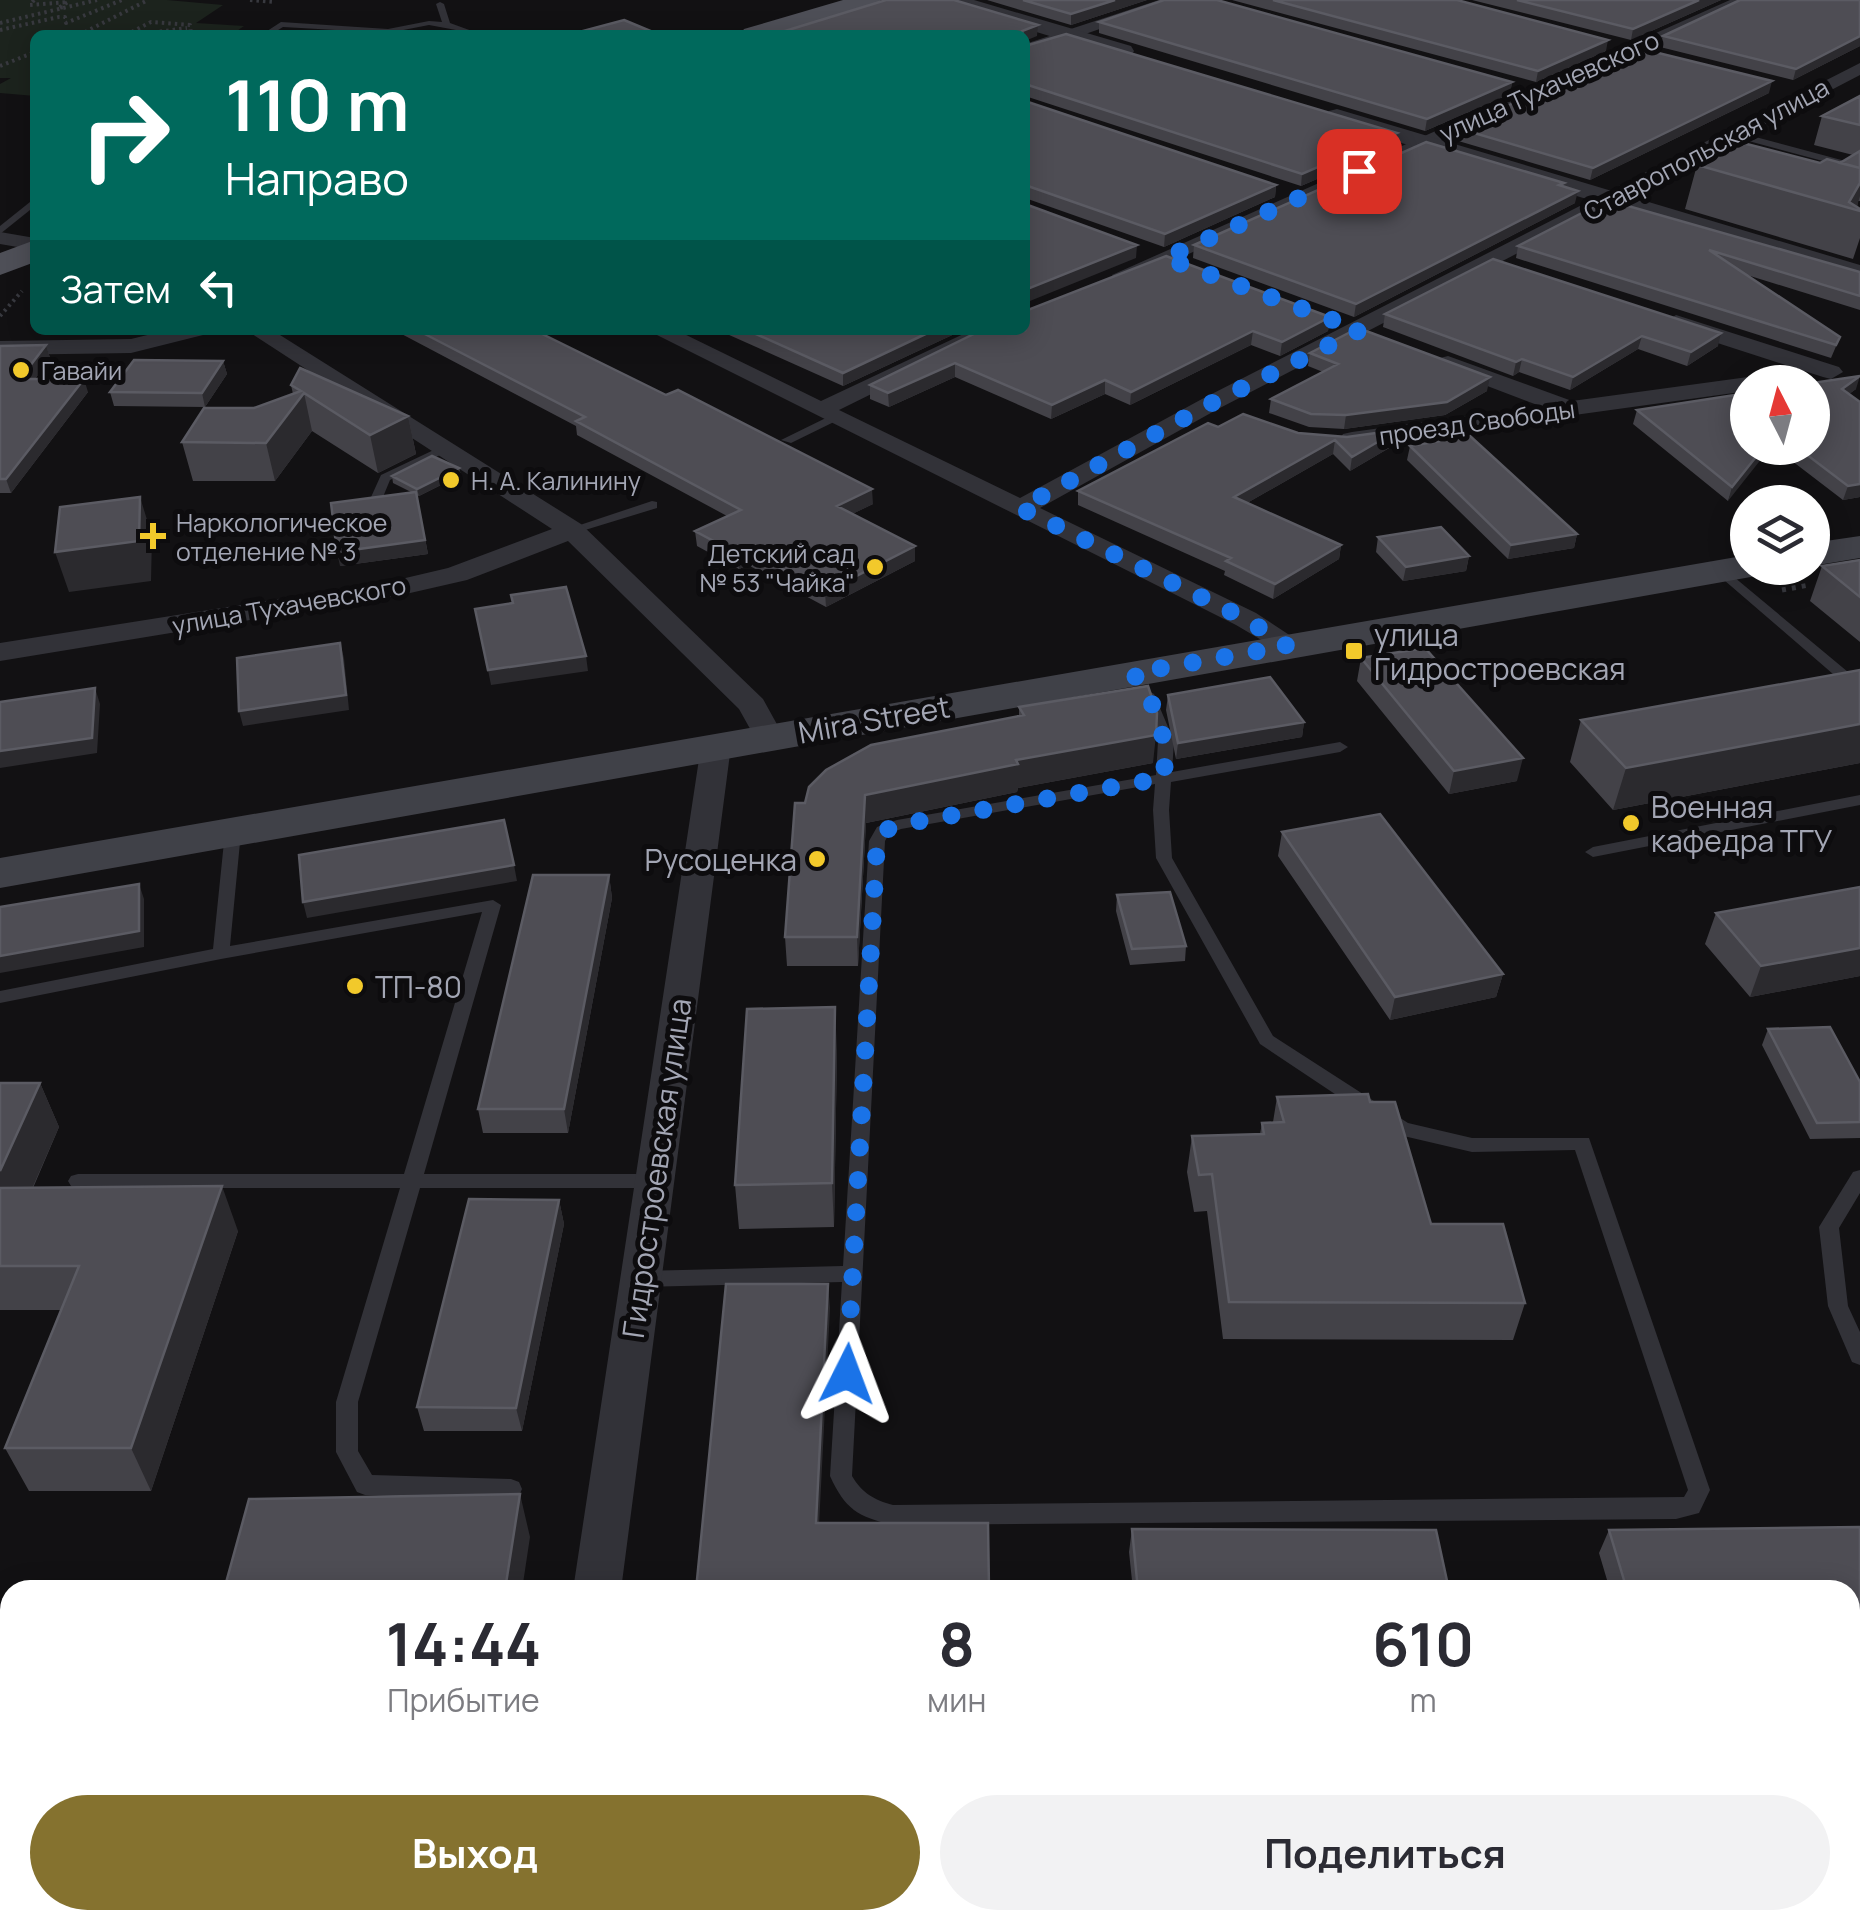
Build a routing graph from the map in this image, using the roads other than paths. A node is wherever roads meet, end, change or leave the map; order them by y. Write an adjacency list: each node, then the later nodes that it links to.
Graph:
1 (850, 0): 9 (main road)
2 (869, 0): 9 (main road)
3 (952, 0): 16 (street)
4 (1175, 0): 16 (street)
5 (1743, 0): 8 (street, улица Тухачевского)
6 (1693, 3): 8 (street)
7 (440, 4): 10 (lane)
8 (1721, 10): 19 (street, улица Тухачевского)
9 (816, 16): 15 (main road)
10 (447, 26): 13 (lane); 14 (lane)
11 (272, 30): 12 (lane)
12 (388, 30)
13 (388, 30)
14 (461, 30)
15 (770, 30)
16 (1068, 35): 18 (street); 20 (street)
17 (1597, 41): 19 (street)
18 (1030, 48)
19 (1632, 50): 21 (street); 25 (street, улица Тухачевского)
20 (1143, 57)
21 (1668, 59)
22 (1860, 68): 26 (street, Ставропольская улица)
23 (1501, 82): 25 (street)
24 (1776, 85): 26 (street)
25 (1539, 92): 29 (street, улица Тухачевского)
26 (1811, 94): 28 (street, Ставропольская улица)
27 (1310, 108): 29 (street)
28 (1733, 134): 30 (lane); 35 (street, Ставропольская улица)
29 (1422, 142): 34 (street, улица Тухачевского); 35 (street)
30 (1786, 148): 31 (lane); 32 (lane)
31 (1769, 158)
32 (1860, 168)
33 (1266, 184): 34 (street)
34 (1303, 197): 41 (street, улица Тухачевского)
35 (1609, 199): 42 (street, Ставропольская улица); 46 (street)
36 (30, 206): 37 (lane)
37 (0, 234): 38 (street)
38 (30, 245)
39 (1130, 245): 41 (street)
40 (30, 250): 43 (main road)
41 (1165, 258): 44 (street); 47 (street, улица Тухачевского)
42 (1490, 261): 45 (street); 50 (street, Ставропольская улица)
43 (0, 265)
44 (1200, 271)
45 (1528, 273)
46 (1860, 274)
47 (1112, 280)
48 (1660, 316): 58 (street)
49 (1324, 317): 50 (street)
50 (1368, 333): 60 (street, Ставропольская улица)
51 (175, 335): 55 (street)
52 (265, 335): 66 (street)
53 (668, 335): 62 (street)
54 (980, 335): 62 (street)
55 (0, 348)
56 (1430, 356): 61 (street)
57 (1860, 368): 58 (street)
58 (1831, 372)
59 (1730, 386): 61 (street, проезд Свободы)
60 (1210, 404): 63 (street); 69 (street, Ставропольская улица)
61 (1570, 408): 64 (street, проезд Свободы)
62 (828, 414): 65 (lane); 69 (street)
63 (1242, 416)
64 (1324, 439)
65 (787, 440)
66 (444, 450): 67 (lane); 70 (street)
67 (374, 506)
68 (652, 506): 70 (lane)
69 (1020, 508): 75 (street)
70 (572, 530): 76 (street, улица Тухачевского); 79 (street)
71 (1860, 547): 72 (main road)
72 (1830, 553)
73 (1730, 570): 75 (main road, Mira Street)
74 (1752, 585): 78 (lane)
75 (1287, 646): 77 (main road, Mira Street)
76 (0, 652)
77 (1133, 673): 79 (main road, Mira Street); 82 (lane)
78 (1860, 690)
79 (769, 737): 80 (main road, Mira Street)
80 (716, 746): 84 (main road, Mira Street); 90 (street, Гидростроевская улица)
81 (1340, 747): 82 (lane)
82 (1164, 778): 93 (lane); 93 (lane)
83 (1860, 800): 85 (lane)
84 (233, 832): 86 (main road, Mira Street); 87 (lane)
85 (1593, 852)
86 (0, 873)
87 (221, 954): 88 (lane); 92 (lane)
88 (0, 997)
89 (1860, 1177): 95 (lane)
90 (654, 1181): 92 (lane); 94 (street, Гидростроевская улица)
91 (78, 1182): 92 (lane)
92 (411, 1183): 96 (lane)
93 (853, 1274): 94 (lane)
94 (640, 1278): 97 (street, Гидростроевская улица)
95 (1860, 1356)
96 (511, 1489)
97 (598, 1580)

